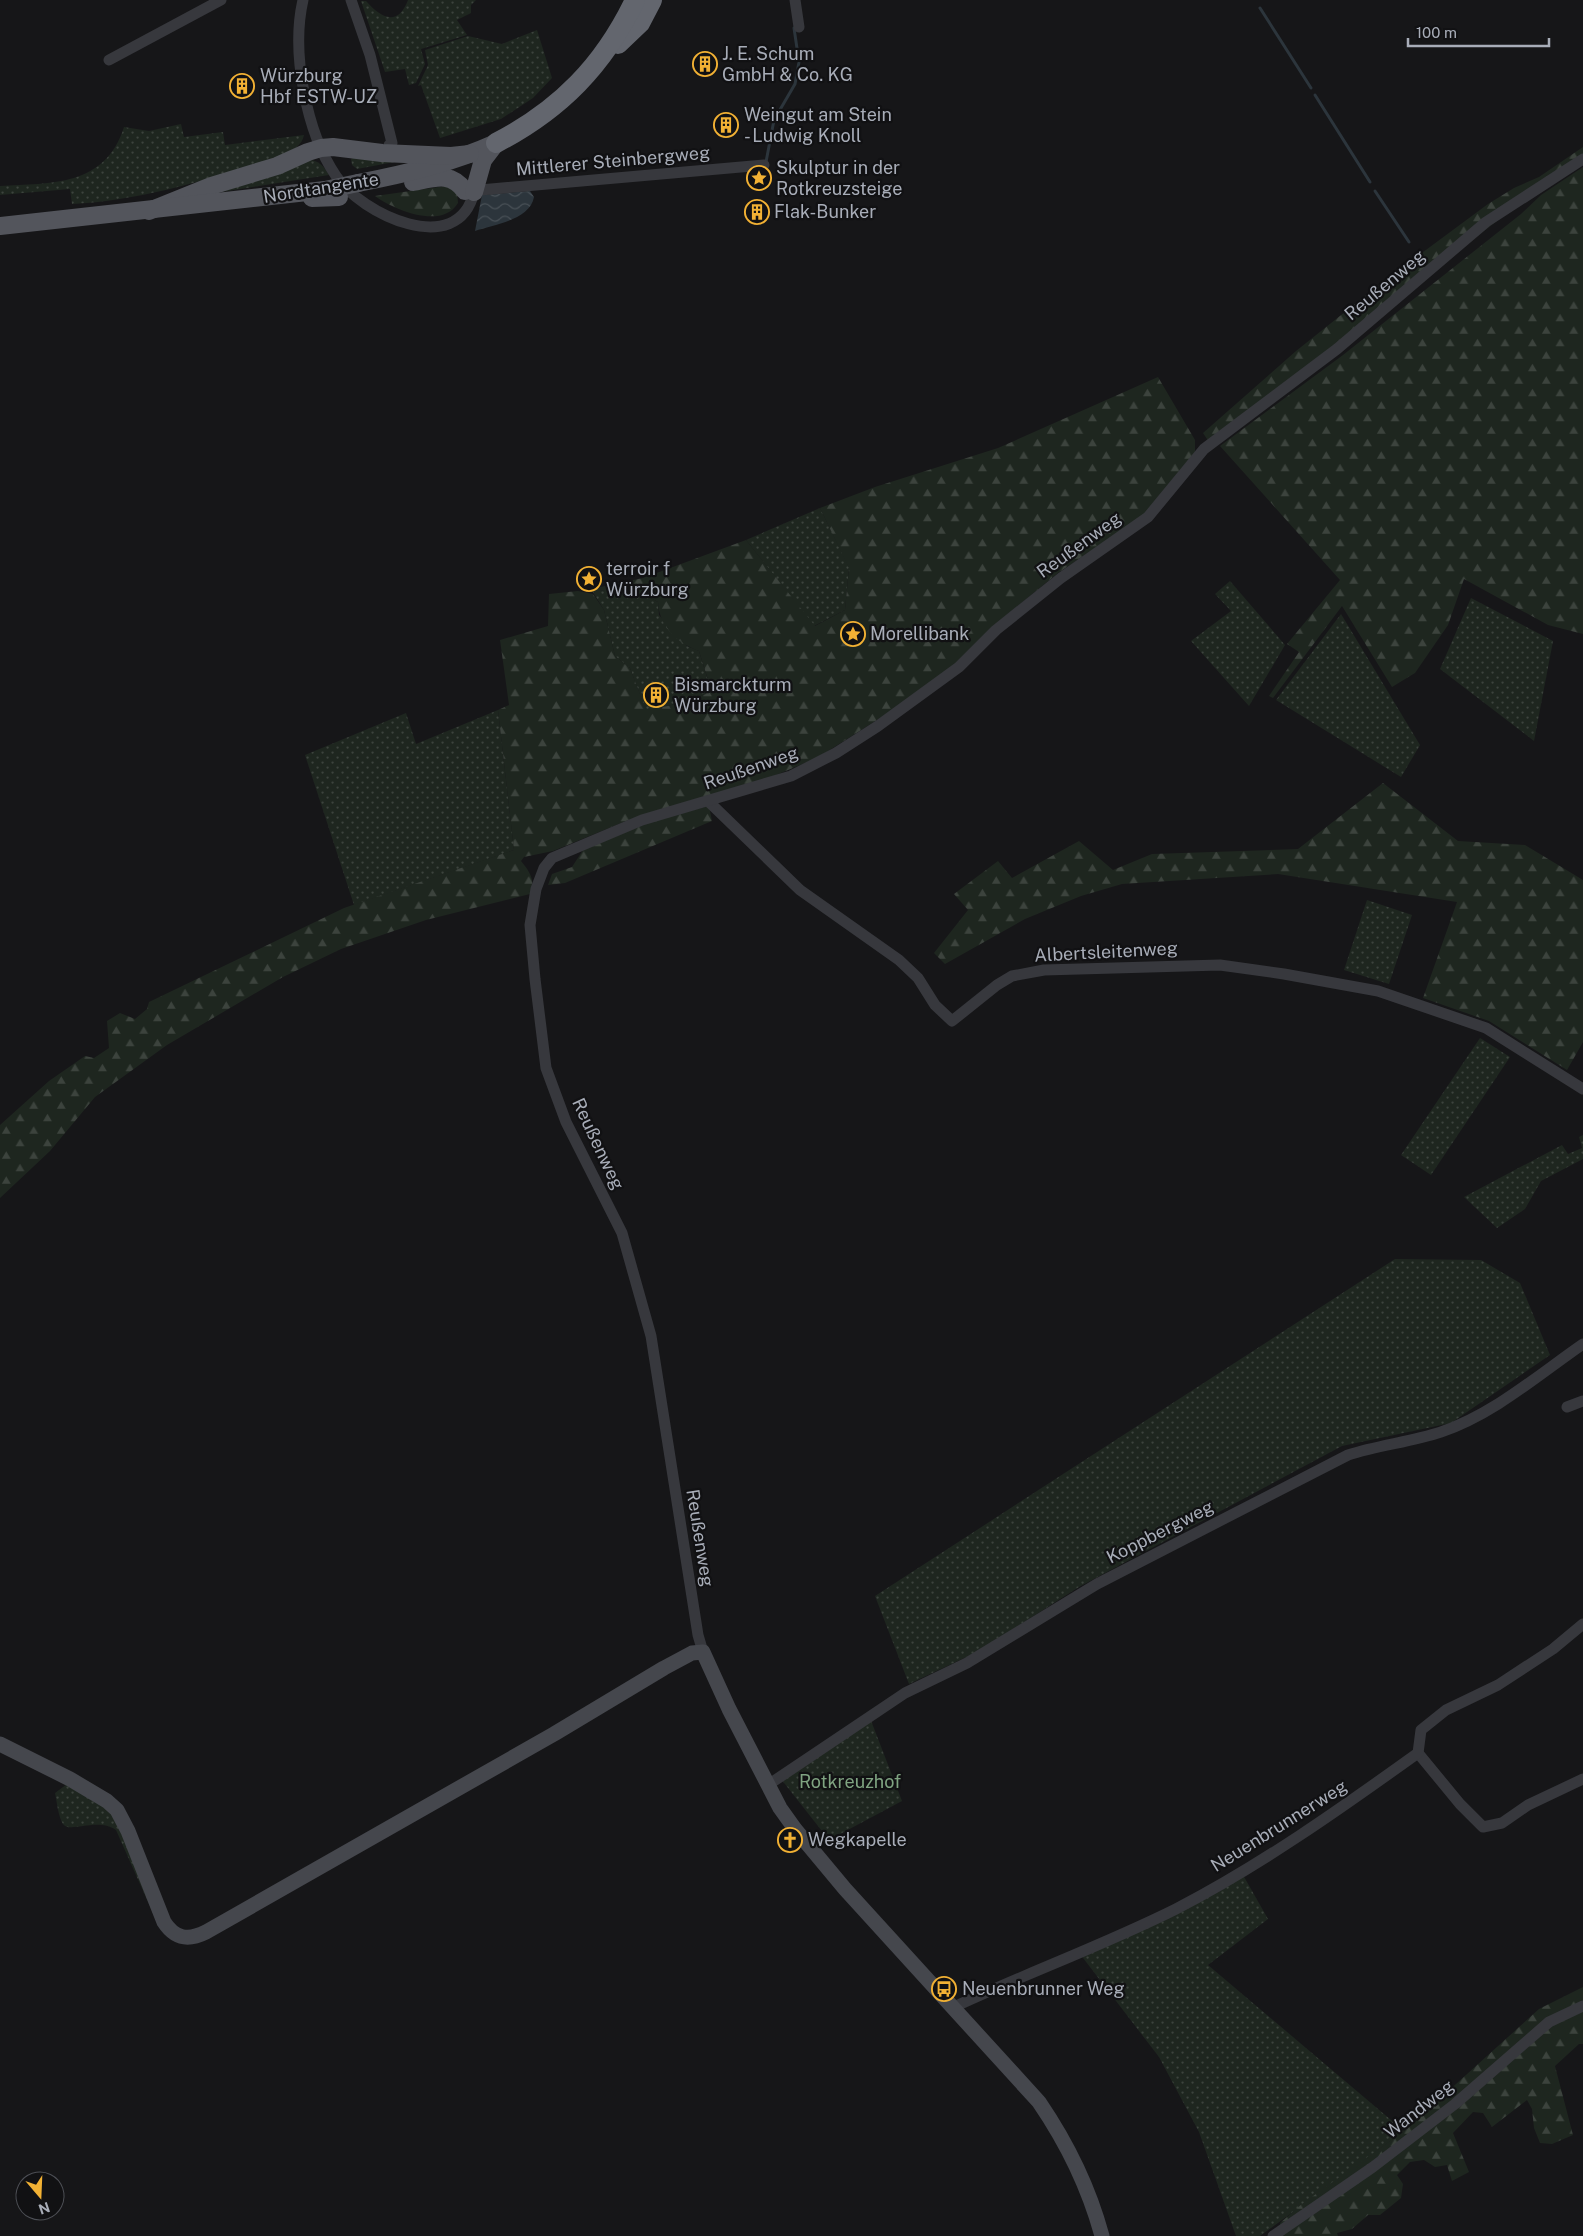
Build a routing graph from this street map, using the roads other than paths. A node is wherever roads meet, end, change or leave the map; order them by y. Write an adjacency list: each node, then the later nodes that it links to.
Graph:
1 (221, 0): 9 (street)
2 (303, 0): 12 (street)
3 (351, 0): 11 (street)
4 (652, 0): 8 (highway)
5 (795, 0): 7 (street)
6 (633, 2): 8 (highway)
7 (799, 27)
8 (605, 54): 10 (highway, Nordtangente)
9 (109, 60)
10 (496, 143): 13 (main road, Nordtangente); 17 (main road)
11 (389, 145)
12 (321, 148): 13 (main road); 17 (street); 18 (main road)
13 (470, 154): 16 (main road, Nordtangente)
14 (1583, 159): 20 (street, Reußenweg)
15 (764, 164): 17 (street, Mittlerer Steinbergweg)
16 (361, 188): 17 (main road); 18 (main road, Nordtangente, bridge)
17 (469, 192)
18 (149, 210): 19 (main road, Nordtangente)
19 (0, 226)
20 (708, 801): 21 (street, Albertsleitenweg); 26 (street, Reußenweg)
21 (1583, 1089)
22 (1583, 1344): 30 (street, Koppbergweg)
23 (1583, 1401): 24 (street)
24 (1567, 1407)
25 (1583, 1624): 28 (street)
26 (703, 1652): 27 (street); 30 (street)
27 (0, 1744)
28 (1418, 1753): 29 (street); 32 (street, Neuenbrunnerweg)
29 (1583, 1779)
30 (768, 1785): 32 (street)
31 (1583, 2006): 34 (street, Wandweg)
32 (954, 2007): 33 (street)
33 (1102, 2236)
34 (1273, 2236)

